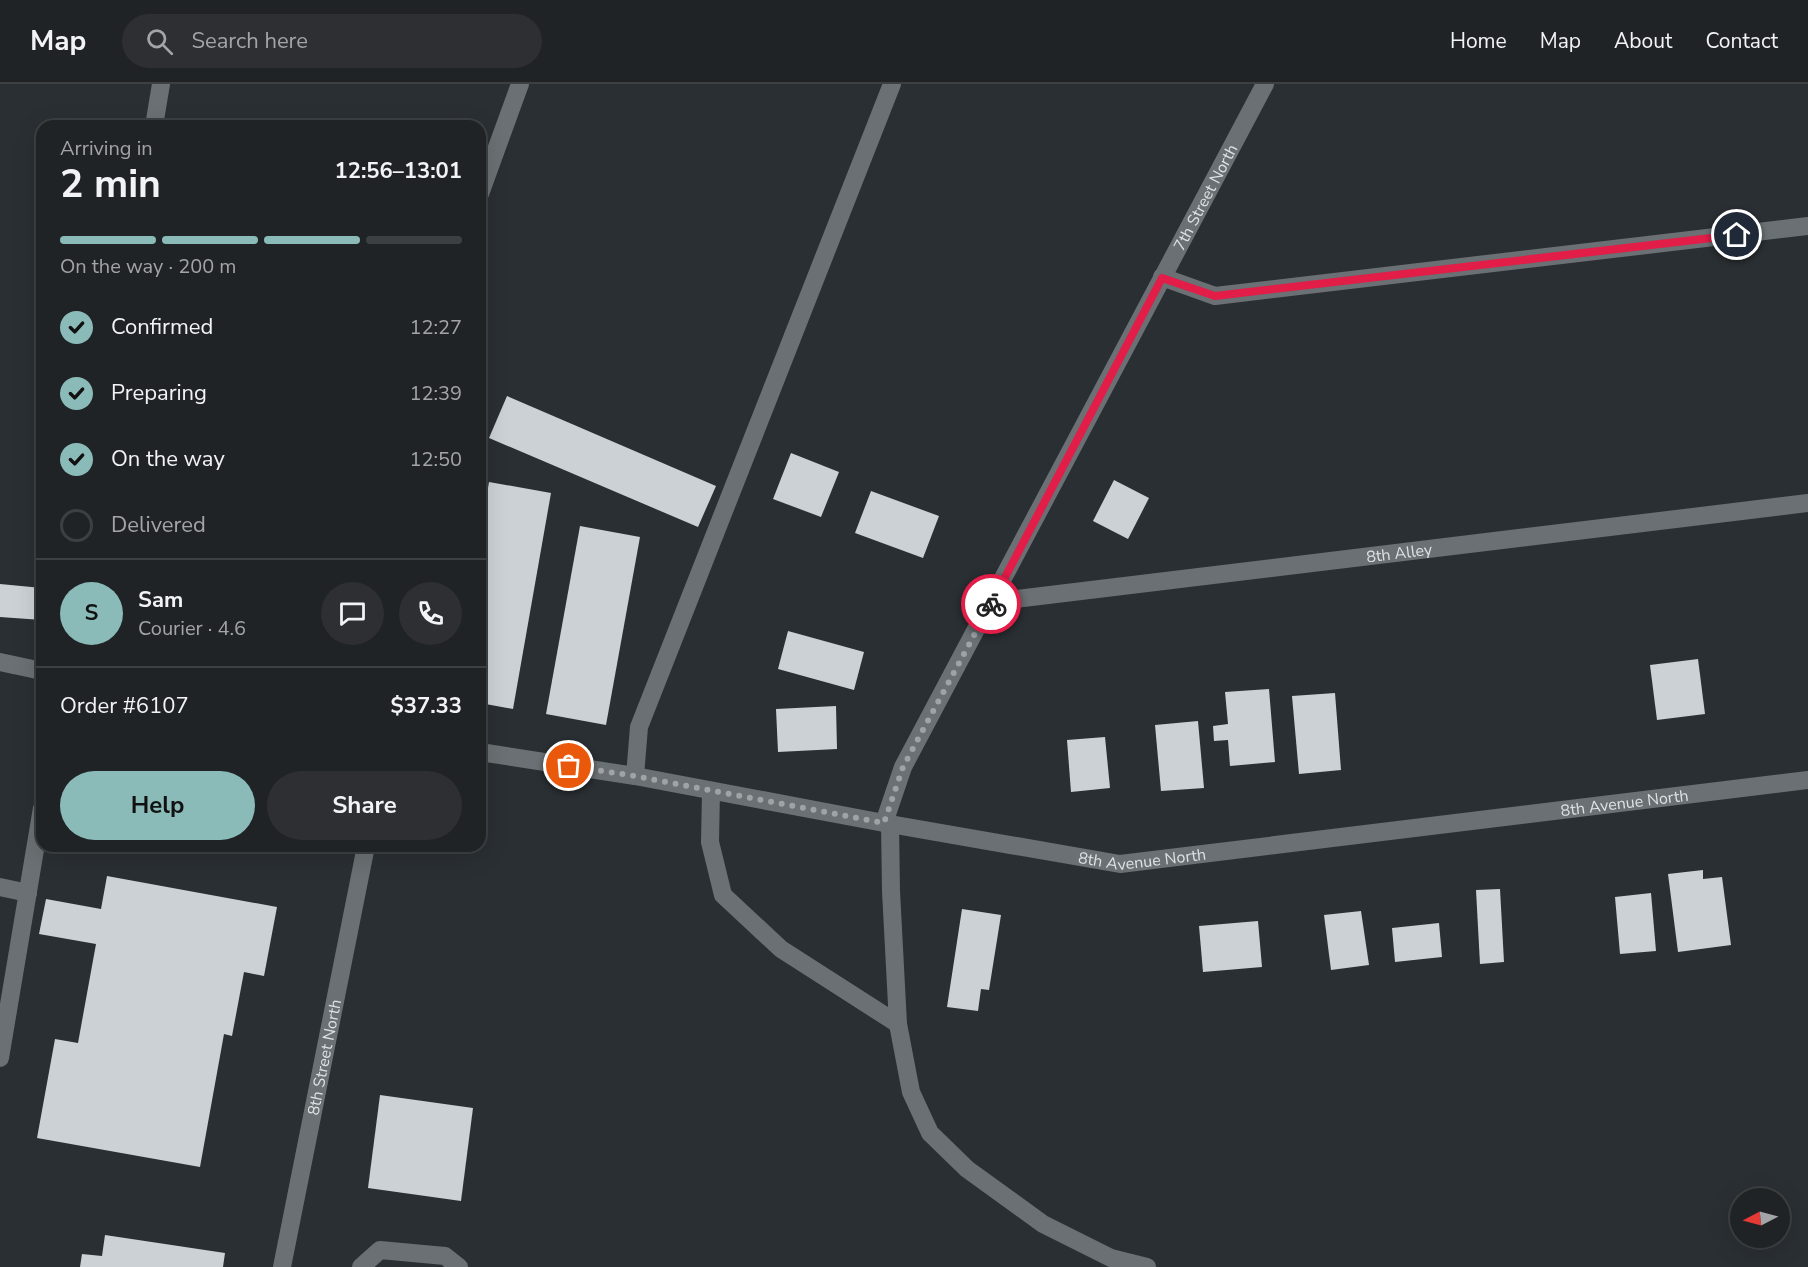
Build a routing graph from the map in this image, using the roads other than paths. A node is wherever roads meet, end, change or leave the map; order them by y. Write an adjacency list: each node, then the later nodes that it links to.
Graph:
1 (161, 84): 5 (street)
2 (520, 84): 6 (street)
3 (892, 84): 14 (street)
4 (1265, 84): 8 (street, 7th Street North)
5 (155, 120)
6 (486, 178)
7 (1808, 226): 8 (street)
8 (1162, 278): 10 (street, 7th Street North)
9 (1808, 503): 10 (street, 8th Alley)
10 (991, 602): 17 (street, 7th Street North)
11 (0, 662): 12 (street)
12 (36, 669)
13 (486, 753): 14 (street, 8th Avenue North)
14 (635, 776): 16 (street, 8th Avenue North)
15 (1808, 780): 17 (street, 8th Avenue North)
16 (711, 791): 17 (street, 8th Avenue North); 23 (street)
17 (887, 824): 23 (street, 7th Street North)
18 (36, 844): 21 (street)
19 (365, 852): 25 (street, 8th Street North)
20 (0, 887): 21 (street)
21 (28, 893): 22 (street)
22 (6, 984): 24 (street)
23 (898, 1024): 28 (street, 7th Street North)
24 (0, 1058)
25 (282, 1267)
26 (361, 1267): 27 (street)
27 (459, 1267)
28 (1147, 1267)

